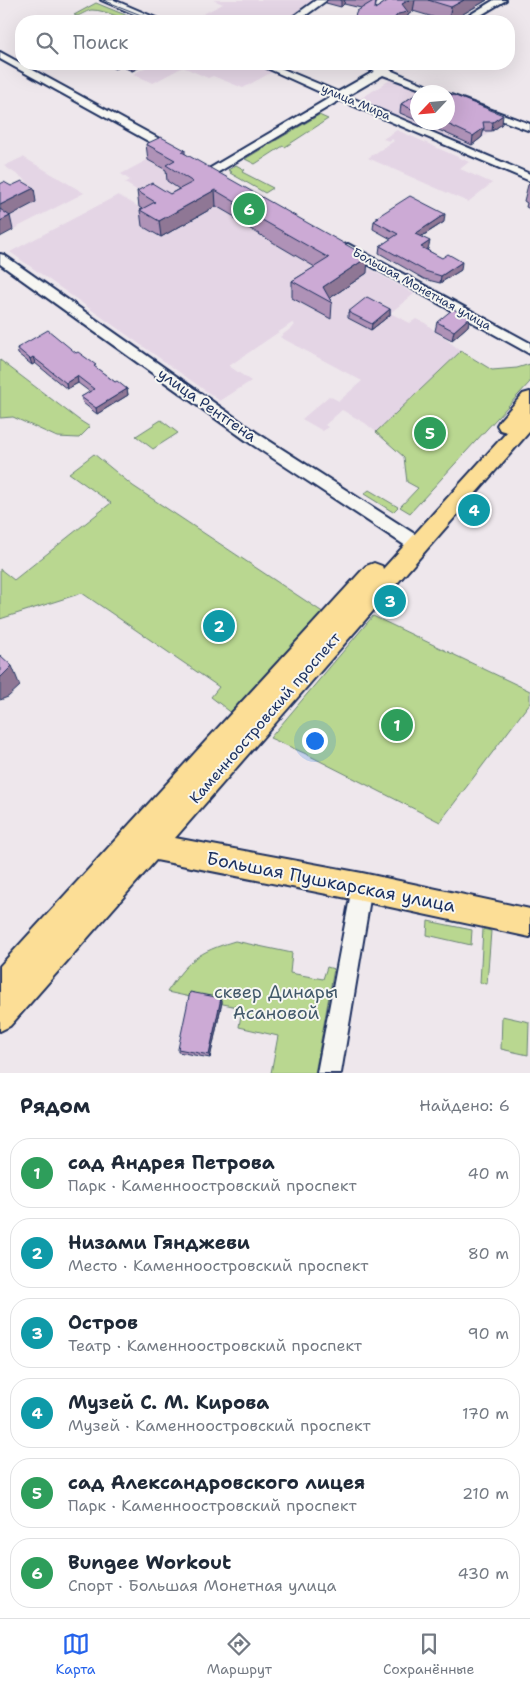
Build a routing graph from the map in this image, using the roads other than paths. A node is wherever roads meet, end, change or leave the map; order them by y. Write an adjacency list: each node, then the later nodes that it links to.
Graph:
1 (106, 0): 4 (street)
2 (322, 0): 5 (street)
3 (501, 0): 6 (street)
4 (143, 15)
5 (301, 15)
6 (475, 15)
7 (0, 55): 8 (street)
8 (15, 63)
9 (27, 70): 16 (street)
10 (278, 70): 13 (street, улица Мира)
11 (382, 71): 12 (street); 13 (street)
12 (419, 85)
13 (341, 96): 17 (street); 18 (street, улица Мира)
14 (455, 99): 15 (street)
15 (530, 128)
16 (178, 154)
17 (207, 170): 19 (street)
18 (530, 178)
19 (227, 181)
20 (339, 243): 22 (street, Большая Монетная улица)
21 (0, 258): 25 (street, улица Рентгена)
22 (530, 349)
23 (530, 400): 25 (main road, Каменноостровский проспект)
24 (530, 418): 25 (main road, Каменноостровский проспект)
25 (412, 541): 26 (main road, Каменноостровский проспект)
26 (142, 844): 27 (main road, Большая Пушкарская улица); 29 (main road, Каменноостровский проспект); 30 (main road, Каменноостровский проспект)
27 (362, 887): 28 (main road, Большая Пушкарская улица); 31 (street)
28 (530, 923)
29 (0, 988)
30 (0, 1016)
31 (329, 1073)

